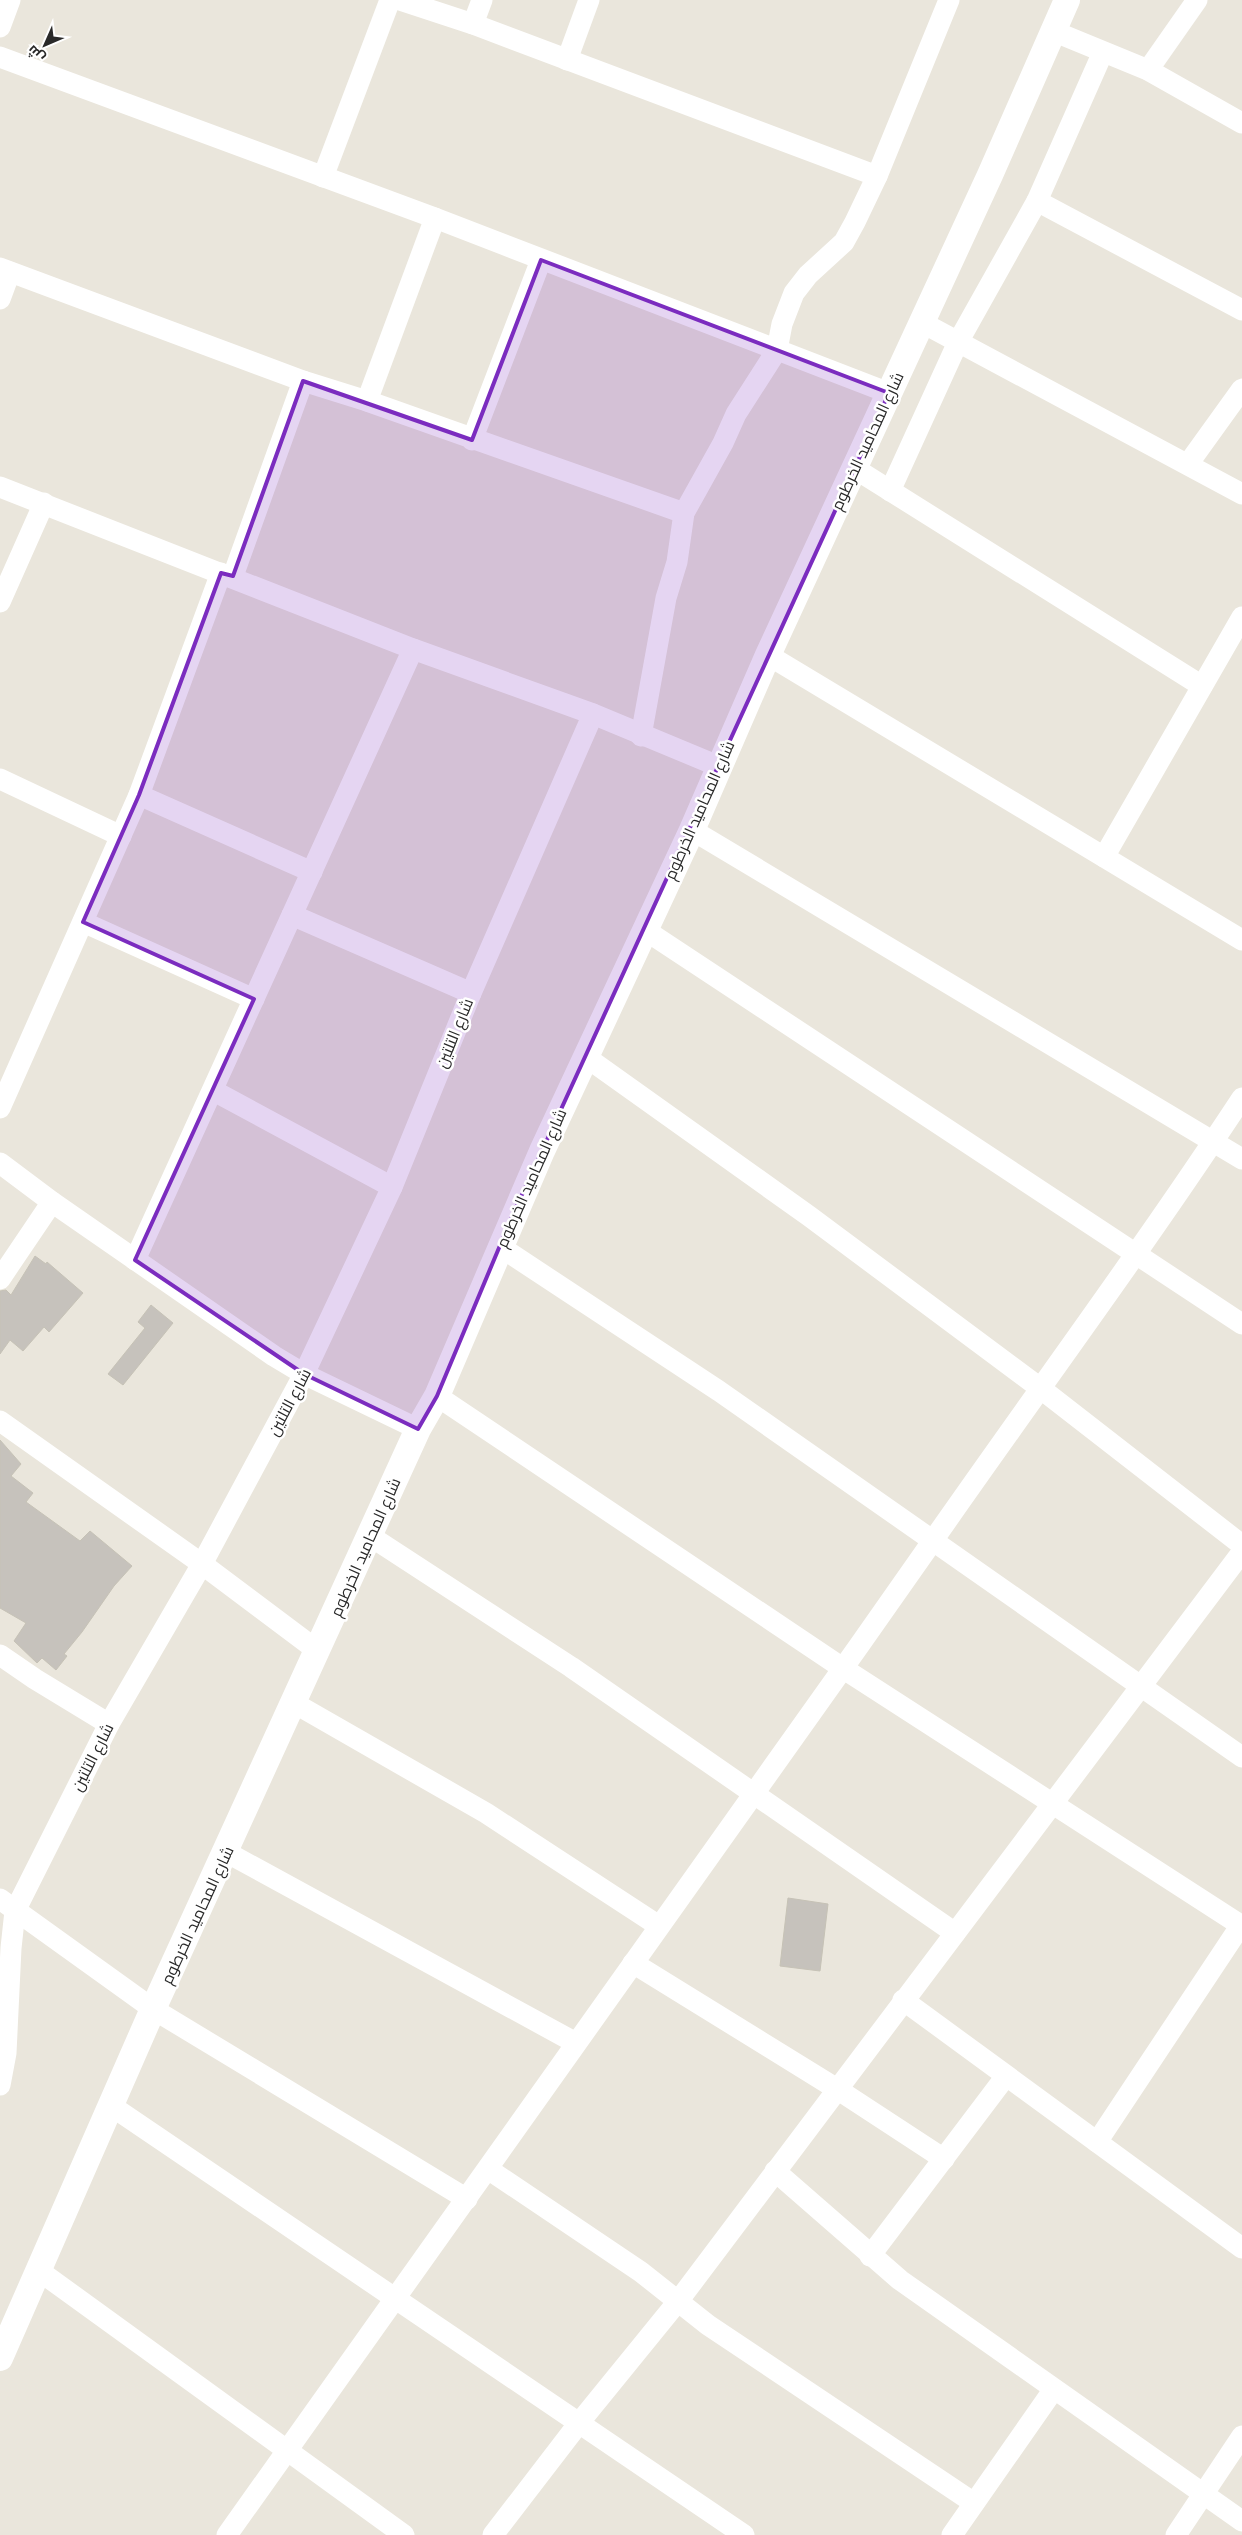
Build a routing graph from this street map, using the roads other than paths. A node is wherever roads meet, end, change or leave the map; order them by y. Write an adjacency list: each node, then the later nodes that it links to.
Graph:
1 (10, 0): 10 (street)
2 (390, 0): 18 (street)
3 (400, 0): 9 (street)
4 (482, 0): 9 (street)
5 (589, 0): 14 (street)
6 (949, 0): 17 (street)
7 (1067, 0): 11 (street, شارع المحاميد الخرطوم)
8 (1197, 0): 15 (street)
9 (473, 24): 14 (street)
10 (0, 27)
11 (1053, 31): 12 (street); 25 (street, شارع المحاميد الخرطوم)
12 (1103, 52): 15 (street); 19 (street)
13 (0, 58): 18 (street)
14 (567, 60): 17 (street)
15 (1148, 70): 16 (street)
16 (1242, 123)
17 (877, 176): 27 (street)
18 (323, 177): 20 (street)
19 (1036, 201): 24 (street); 26 (street)
20 (435, 218): 21 (street); 31 (street)
21 (541, 260): 27 (street); 32 (street)
22 (5, 270): 23 (street); 28 (street)
23 (0, 299)
24 (1242, 310)
25 (921, 322): 26 (street); 30 (street, شارع المحاميد الخرطوم)
26 (958, 342): 33 (street); 36 (street)
27 (777, 350): 30 (street); 39 (street)
28 (303, 381): 31 (street); 40 (street)
29 (1242, 389): 33 (street)
30 (889, 393): 34 (street, شارع المحاميد الخرطوم)
31 (367, 400): 32 (street)
32 (472, 440): 39 (street)
33 (1188, 464): 37 (street)
34 (854, 468): 36 (street); 44 (street, شارع المحاميد الخرطوم)
35 (0, 486): 38 (street)
36 (890, 491): 45 (street)
37 (1242, 494)
38 (44, 503): 40 (street); 41 (street)
39 (684, 513): 47 (street)
40 (227, 575): 43 (street); 50 (street)
41 (0, 602)
42 (1242, 617): 45 (street)
43 (412, 649): 46 (street); 54 (street)
44 (768, 655): 48 (street, شارع المحاميد الخرطوم); 53 (street)
45 (1202, 686): 53 (street)
46 (593, 714): 47 (street); 59 (street, شارع التلتين)
47 (641, 736): 48 (street)
48 (718, 766): 51 (street, شارع المحاميد الخرطوم)
49 (0, 778): 52 (street)
50 (139, 795): 52 (street); 54 (street)
51 (692, 830): 57 (street, شارع المحاميد الخرطوم); 65 (street)
52 (121, 836): 56 (street)
53 (1104, 857): 58 (street)
54 (312, 872): 55 (street)
55 (292, 915): 59 (street); 60 (street)
56 (83, 922): 60 (street); 64 (street)
57 (645, 930): 61 (street, شارع المحاميد الخرطوم); 71 (street)
58 (1242, 940)
59 (471, 993): 68 (street, شارع التلتين)
60 (254, 999): 62 (street)
61 (586, 1057): 70 (street, شارع المحاميد الخرطوم); 76 (street)
62 (214, 1091): 68 (street); 72 (street)
63 (1242, 1098): 65 (street)
64 (0, 1108)
65 (1214, 1141): 66 (street); 71 (street)
66 (1242, 1159)
67 (0, 1163): 69 (street)
68 (392, 1187): 75 (street, شارع التلتين)
69 (52, 1202): 72 (street); 73 (street)
70 (499, 1246): 77 (street, شارع المحاميد الخرطوم); 81 (street)
71 (1135, 1253): 74 (street); 76 (street)
72 (135, 1260): 75 (street)
73 (0, 1279)
74 (1242, 1324)
75 (304, 1374): 79 (street); 84 (street, شارع التلتين)
76 (1040, 1388): 81 (street); 82 (street)
77 (437, 1396): 79 (street, شارع المحاميد الخرطوم); 87 (street)
78 (0, 1421): 84 (street)
79 (418, 1429): 80 (street, شارع المحاميد الخرطوم)
80 (370, 1536): 85 (street, شارع المحاميد الخرطوم); 92 (street)
81 (934, 1539): 87 (street); 88 (street)
82 (1242, 1545)
83 (1242, 1552): 88 (street)
84 (202, 1564): 85 (street); 90 (street, شارع التلتين)
85 (318, 1651): 89 (street, شارع المحاميد الخرطوم)
86 (0, 1655): 90 (street)
87 (844, 1669): 92 (street); 93 (street)
88 (1141, 1685): 91 (street); 93 (street)
89 (294, 1702): 94 (street, شارع المحاميد الخرطوم); 97 (street)
90 (108, 1724): 95 (street, شارع التلتين)
91 (1242, 1757)
92 (754, 1795): 97 (street); 98 (street)
93 (1052, 1803): 96 (street); 98 (street)
94 (226, 1852): 101 (street, شارع المحاميد الخرطوم); 102 (street)
95 (8, 1905): 101 (street); 104 (street, شارع التلتين)
96 (1241, 1925): 107 (street)
97 (659, 1926): 99 (street)
98 (955, 1933): 100 (street)
99 (633, 1963): 102 (street); 105 (street)
100 (903, 2000): 103 (street); 105 (street)
101 (153, 2009): 106 (street, شارع المحاميد الخرطوم); 111 (street)
102 (576, 2043): 109 (street)
103 (1006, 2076): 107 (street); 108 (street)
104 (0, 2085)
105 (837, 2089): 108 (street); 110 (street)
106 (110, 2104): 114 (street, شارع المحاميد الخرطوم); 115 (street)
107 (1097, 2142): 112 (street)
108 (944, 2160): 113 (street)
109 (488, 2169): 111 (street); 116 (street)
110 (775, 2171): 113 (street); 116 (street)
111 (467, 2199): 115 (street)
112 (1241, 2244)
113 (870, 2256): 118 (street)
114 (38, 2270): 117 (street, شارع المحاميد الخرطوم); 121 (street)
115 (397, 2298): 119 (street); 121 (street)
116 (678, 2300): 119 (street); 123 (street)
117 (0, 2358)
118 (1054, 2389): 122 (street); 123 (street)
119 (579, 2422): 127 (street); 128 (street)
120 (1242, 2436): 122 (street)
121 (288, 2450): 125 (street); 126 (street)
122 (1203, 2492): 124 (street); 130 (street)
123 (974, 2503): 129 (street)
124 (1242, 2521)
125 (227, 2535)
126 (404, 2535)
127 (493, 2535)
128 (744, 2535)
129 (952, 2535)
130 (1176, 2535)

